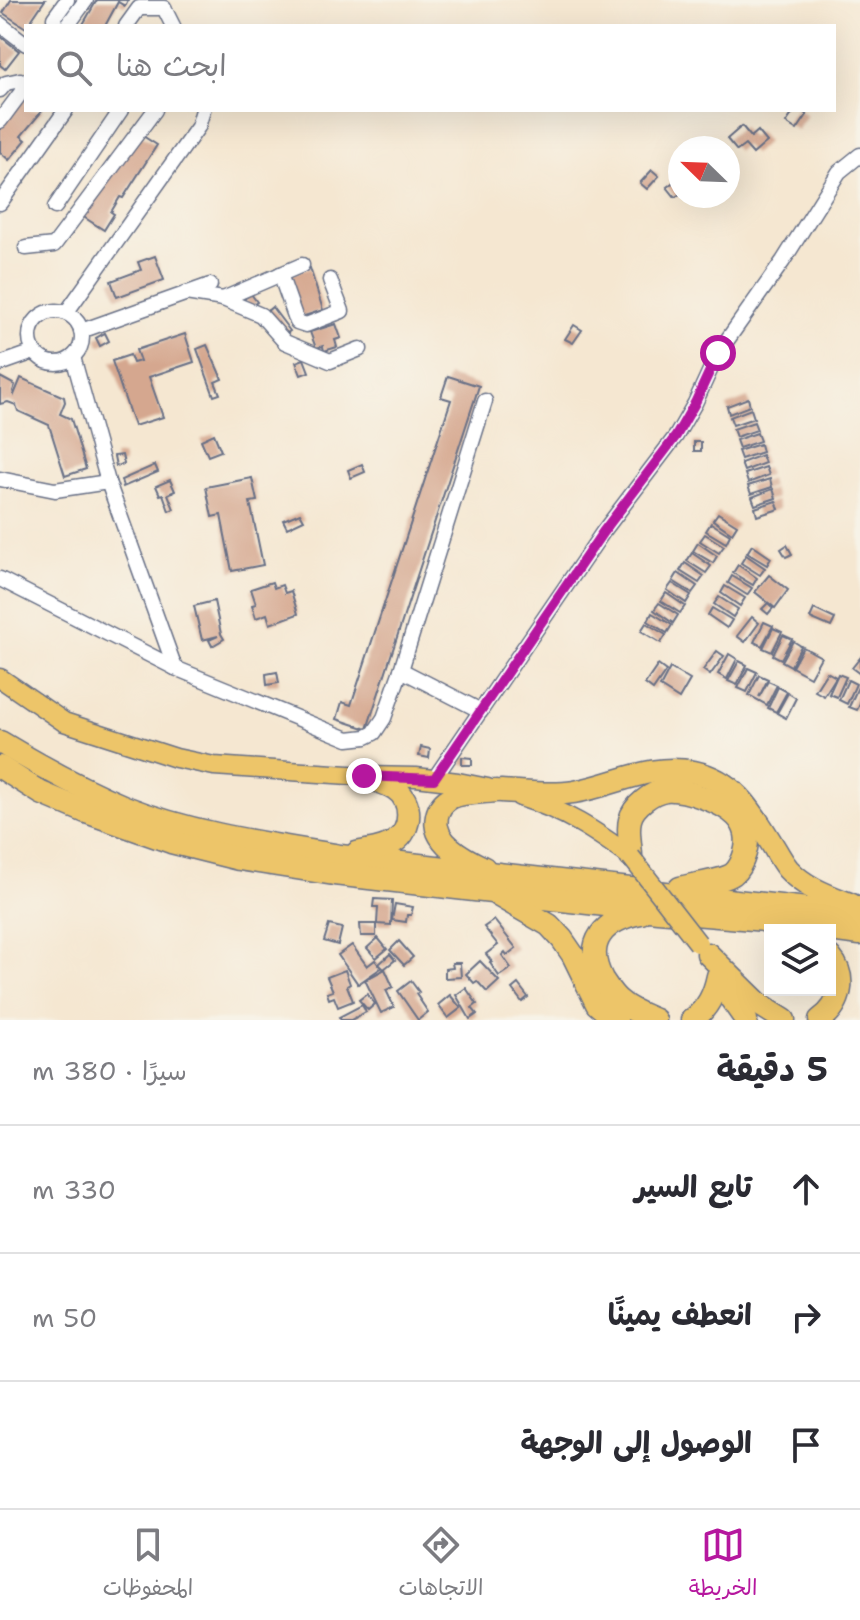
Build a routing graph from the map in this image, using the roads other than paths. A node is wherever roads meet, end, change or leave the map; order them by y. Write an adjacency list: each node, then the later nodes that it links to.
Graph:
1 (67, 0): 4 (street)
2 (86, 0): 5 (street)
3 (0, 24): 8 (street)
4 (55, 24)
5 (68, 24)
6 (127, 24): 7 (street)
7 (172, 24)
8 (24, 42)
9 (23, 76): 10 (street); 15 (street)
10 (0, 90)
11 (65, 112): 17 (street)
12 (120, 112): 18 (street)
13 (154, 112): 19 (street)
14 (202, 112): 26 (street)
15 (0, 121)
16 (860, 155): 39 (street)
17 (0, 203)
18 (55, 207)
19 (26, 248)
20 (302, 265): 21 (street)
21 (280, 274): 22 (street); 25 (street)
22 (330, 280)
23 (210, 285): 24 (street)
24 (186, 293): 25 (street); 27 (street)
25 (223, 299): 28 (street)
26 (66, 313): 27 (street); 29 (street)
27 (81, 331): 30 (street)
28 (360, 349)
29 (34, 352): 30 (street); 31 (street)
30 (73, 357): 34 (street)
31 (0, 364)
32 (485, 401): 37 (street)
33 (0, 479): 34 (street)
34 (108, 482): 36 (street)
35 (0, 579): 36 (street)
36 (175, 668): 37 (street)
37 (401, 670): 39 (street)
38 (0, 678): 42 (main road)
39 (481, 711): 43 (street)
40 (0, 742): 45 (highway)
41 (0, 767): 47 (highway)
42 (364, 776): 43 (main road); 45 (highway)
43 (434, 779): 44 (main road)
44 (499, 791): 46 (main road); 47 (highway); 49 (highway)
45 (340, 856): 47 (highway)
46 (631, 857): 48 (highway); 53 (main road, bridge)
47 (493, 883): 48 (highway); 56 (highway)
48 (660, 902): 49 (highway); 50 (highway); 57 (highway)
49 (860, 912)
50 (778, 924)
51 (836, 931): 52 (highway)
52 (860, 934)
53 (703, 948): 55 (highway); 60 (highway); 61 (highway)
54 (836, 966): 62 (highway)
55 (718, 976): 58 (highway); 59 (highway)
56 (616, 1020)
57 (655, 1020)
58 (692, 1020)
59 (746, 1020)
60 (762, 1020)
61 (784, 1020)
62 (820, 1020)

